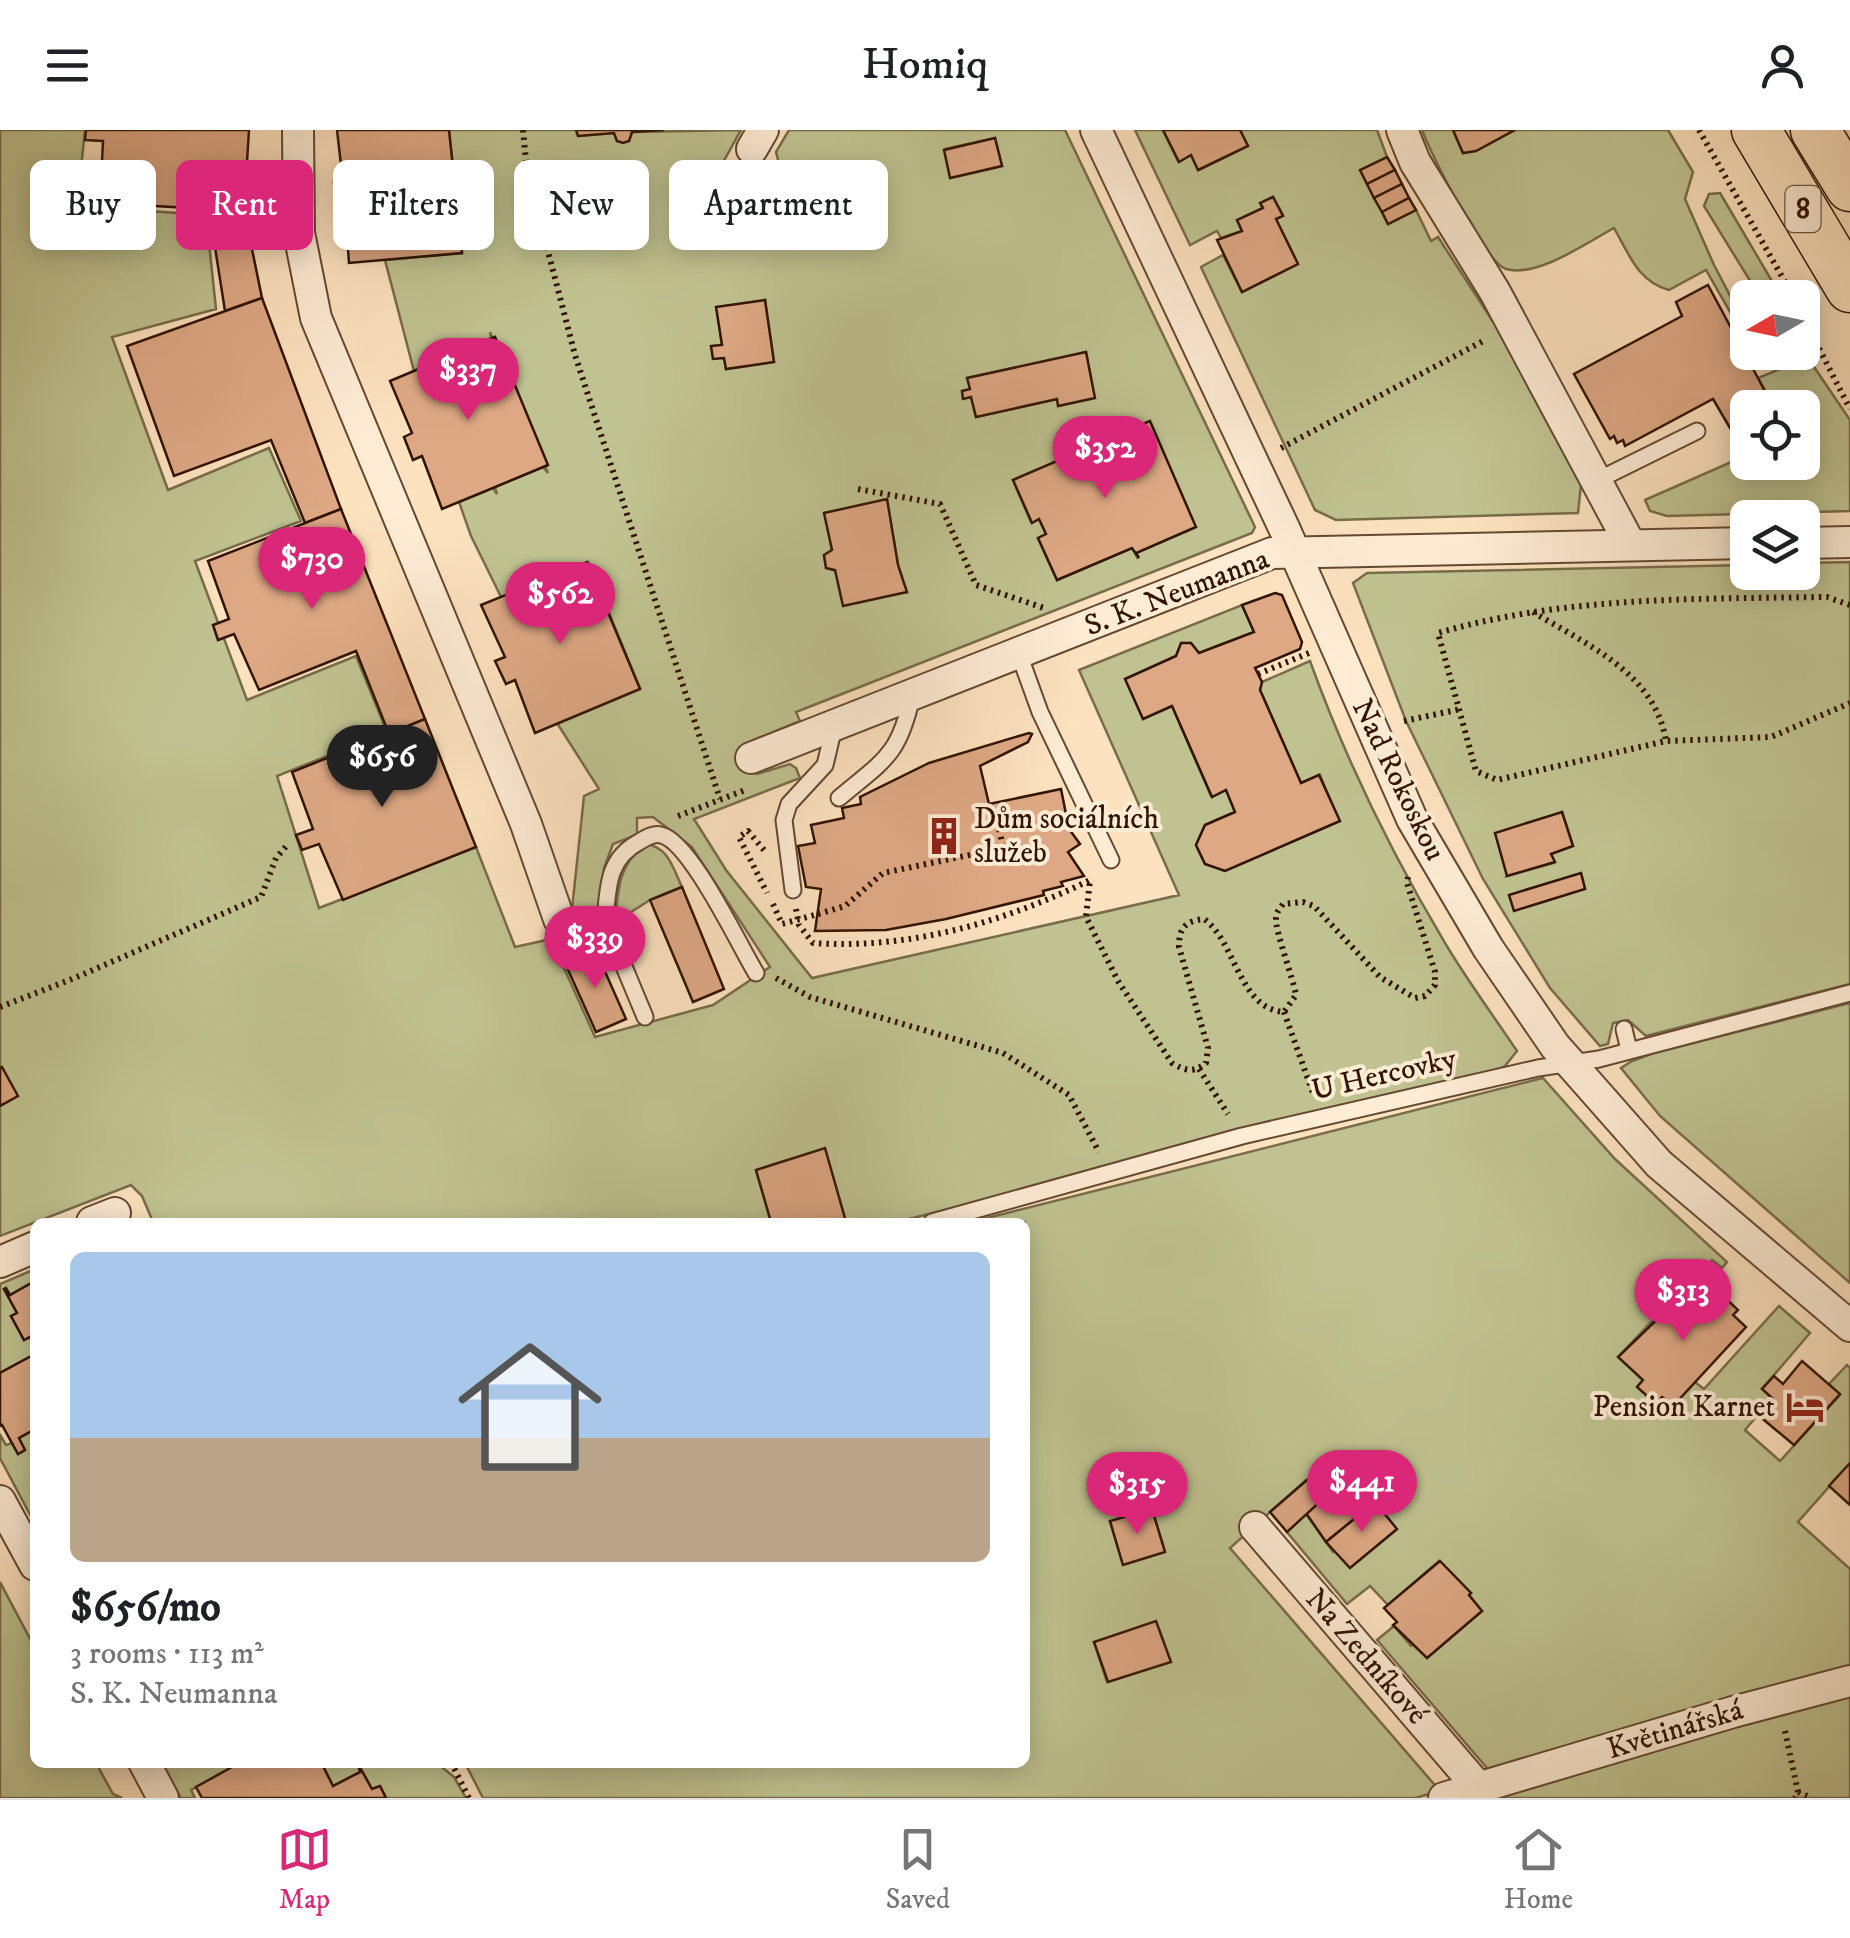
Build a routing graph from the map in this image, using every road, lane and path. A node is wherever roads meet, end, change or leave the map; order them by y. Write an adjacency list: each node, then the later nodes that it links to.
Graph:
1 (298, 130): 46 (street)
2 (522, 130): 39 (path)
3 (1096, 130): 24 (street, Nad Rokoskou)
4 (1402, 130): 11 (street)
5 (1698, 130): 9 (path)
6 (1756, 130): 10 (main road, 8)
7 (1815, 130): 8 (main road, 8)
8 (1850, 187)
9 (1784, 280)
10 (1850, 288)
11 (1513, 326): 16 (path); 18 (street)
12 (1820, 350): 13 (path)
13 (1850, 409)
14 (1273, 430): 16 (path)
15 (1697, 430): 18 (lane)
16 (1281, 448): 17 (path)
17 (1288, 462)
18 (1596, 481): 23 (street)
19 (858, 489): 26 (path)
20 (1850, 542): 22 (street)
21 (1730, 543): 23 (street, S. K. Neumanna)
22 (1820, 543)
23 (1630, 544): 24 (street, S. K. Neumanna)
24 (1296, 552): 28 (street, S. K. Neumanna); 55 (street, Nad Rokoskou)
25 (1850, 605): 27 (path)
26 (1058, 612)
27 (1533, 612): 33 (path); 36 (path)
28 (1019, 654): 31 (street, S. K. Neumanna); 43 (lane)
29 (1300, 656): 30 (path)
30 (1258, 674)
31 (912, 696): 34 (street, S. K. Neumanna); 38 (lane)
32 (1850, 703): 36 (path)
33 (1461, 709): 35 (path); 36 (path)
34 (834, 727): 37 (street, S. K. Neumanna); 44 (lane)
35 (1406, 736)
36 (1666, 741)
37 (751, 773): 39 (path)
38 (839, 798)
39 (720, 799): 41 (path)
40 (997, 818): 44 (path, bridge)
41 (664, 822)
42 (289, 842): 50 (path)
43 (1111, 860)
44 (791, 882): 56 (path)
45 (1421, 883): 51 (path)
46 (559, 918): 47 (lane)
47 (605, 921): 48 (lane); 52 (lane)
48 (756, 973): 59 (path)
49 (1850, 992): 54 (lane, U Hercovky)
50 (0, 1007)
51 (1284, 1012): 56 (path); 57 (path)
52 (645, 1017)
53 (1624, 1029): 54 (lane)
54 (1629, 1050): 55 (lane, U Hercovky)
55 (1570, 1062): 57 (lane, U Hercovky); 63 (street, Nad Rokoskou)
56 (1198, 1069): 58 (path)
57 (1322, 1118): 58 (lane, U Hercovky)
58 (1242, 1136): 59 (lane, U Hercovky)
59 (1110, 1173): 60 (lane, U Hercovky)
60 (947, 1218)
61 (30, 1249): 62 (street)
62 (0, 1262)
63 (1850, 1326)
64 (0, 1501): 66 (street)
65 (1254, 1527): 71 (street, Na Zedníkové)
66 (30, 1555)
67 (1850, 1681): 71 (street, Květinářská)
68 (1782, 1719): 72 (path)
69 (147, 1768): 73 (street)
70 (454, 1768): 74 (path)
71 (1478, 1787): 75 (street, Květinářská)
72 (1797, 1795): 76 (path)
73 (161, 1797)
74 (469, 1798)
75 (1444, 1798)
76 (1812, 1798)

